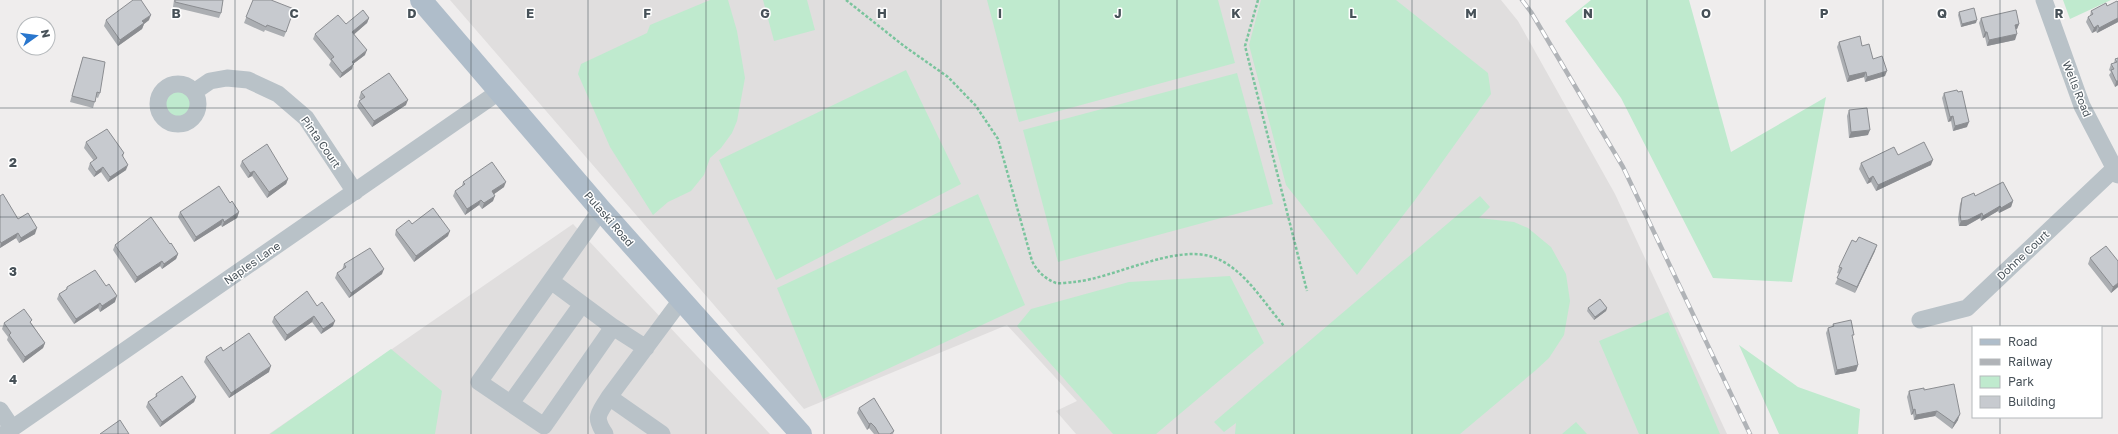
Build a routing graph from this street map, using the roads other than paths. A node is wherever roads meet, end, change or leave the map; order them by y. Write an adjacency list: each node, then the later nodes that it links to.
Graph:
1 (421, 0): 3 (main road, Pulaski Road)
2 (2044, 0): 5 (street, Wells Road)
3 (500, 90): 6 (street, Naples Lane); 7 (main road, Pulaski Road)
4 (194, 92): 6 (street, Pinta Court)
5 (2116, 172): 11 (street, Dohne Court)
6 (355, 192): 17 (street, Naples Lane)
7 (601, 210): 8 (street); 9 (main road, Pulaski Road)
8 (551, 281): 10 (street); 15 (street)
9 (682, 300): 13 (street); 20 (main road, Pulaski Road)
10 (582, 304): 12 (street); 15 (street)
11 (1920, 320)
12 (613, 327): 13 (street); 15 (street)
13 (646, 348): 14 (street)
14 (609, 397): 18 (street); 19 (street)
15 (511, 403)
16 (0, 410): 17 (street)
17 (8, 431)
18 (605, 434)
19 (662, 434)
20 (801, 434)

